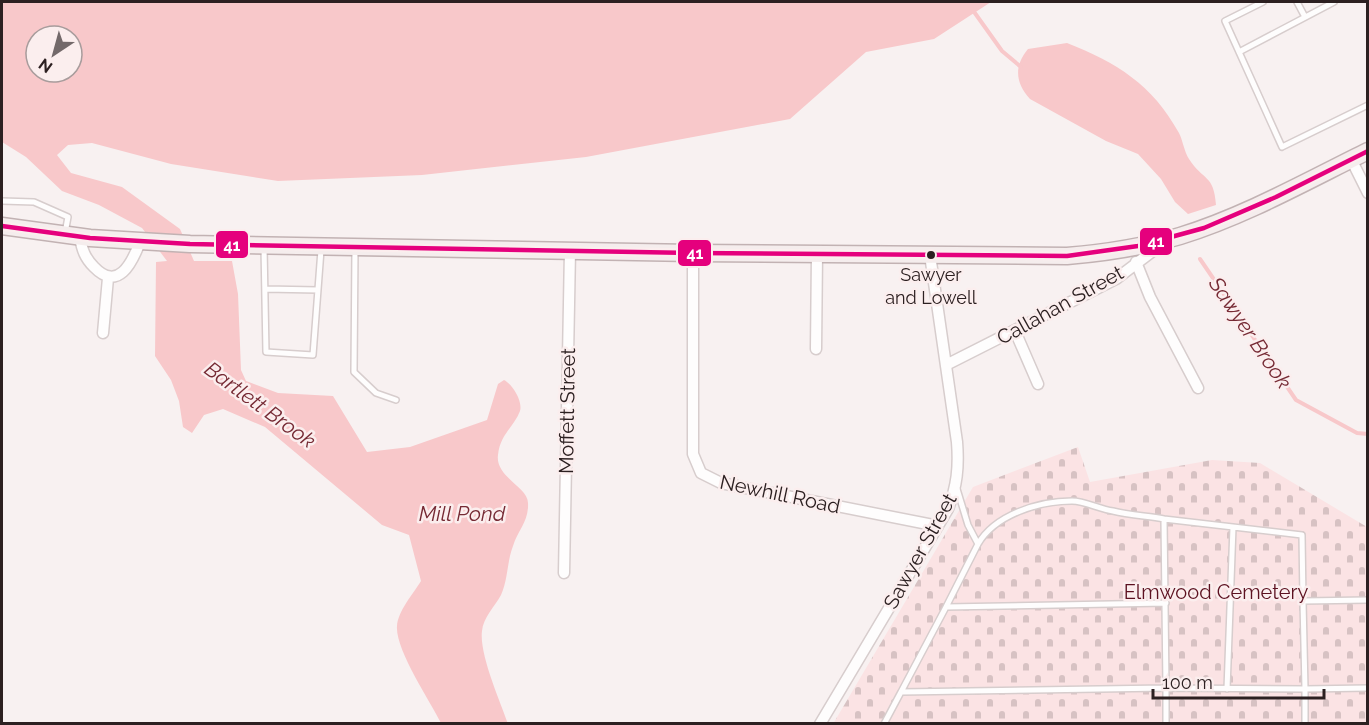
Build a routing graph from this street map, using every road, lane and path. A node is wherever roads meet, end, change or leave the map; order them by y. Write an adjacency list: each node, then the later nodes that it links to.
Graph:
1 (1263, 2): 5 (lane)
2 (1297, 2): 4 (lane)
3 (1334, 2): 4 (lane)
4 (1305, 17): 5 (lane)
5 (1239, 52): 6 (lane)
6 (1368, 105)
7 (1368, 151): 8 (main road)
8 (1351, 159): 9 (street); 13 (main road)
9 (1368, 193)
10 (2, 201): 12 (lane)
11 (2, 226): 12 (main road)
12 (73, 236): 14 (main road); 23 (street)
13 (1170, 238): 21 (main road); 22 (street, Callahan Street)
14 (144, 242): 15 (main road); 23 (street)
15 (264, 245): 16 (main road); 24 (lane)
16 (322, 245): 17 (main road); 25 (lane)
17 (355, 246): 18 (main road); 32 (lane)
18 (570, 250): 19 (main road); 38 (street, Moffett Street)
19 (693, 253): 20 (main road); 35 (street, Newhill Road)
20 (817, 254): 21 (main road); 28 (street)
21 (930, 255): 29 (street, Sawyer Street)
22 (1136, 262): 26 (street, Callahan Street); 31 (street)
23 (108, 278): 27 (street)
24 (265, 288): 25 (lane); 25 (lane)
25 (318, 290)
26 (1015, 331): 29 (street, Callahan Street); 30 (street)
27 (103, 333)
28 (816, 349)
29 (946, 365): 33 (street, Sawyer Street)
30 (1038, 384)
31 (1198, 388)
32 (396, 400)
33 (956, 488): 35 (street, Sawyer Street); 37 (lane)
34 (1164, 519): 36 (lane); 37 (lane); 41 (lane)
35 (938, 526): 48 (street, Sawyer Street)
36 (1233, 527): 40 (lane); 45 (lane)
37 (978, 544): 42 (lane)
38 (564, 573)
39 (1368, 600): 40 (lane)
40 (1303, 601): 46 (lane)
41 (1166, 603): 42 (lane); 43 (lane)
42 (946, 607): 47 (lane)
43 (1166, 688): 45 (lane); 47 (lane); 50 (lane)
44 (1368, 688): 46 (lane)
45 (1227, 689): 46 (lane)
46 (1305, 689): 51 (lane)
47 (901, 692): 49 (lane)
48 (820, 723)
49 (884, 723)
50 (1166, 723)
51 (1305, 723)

